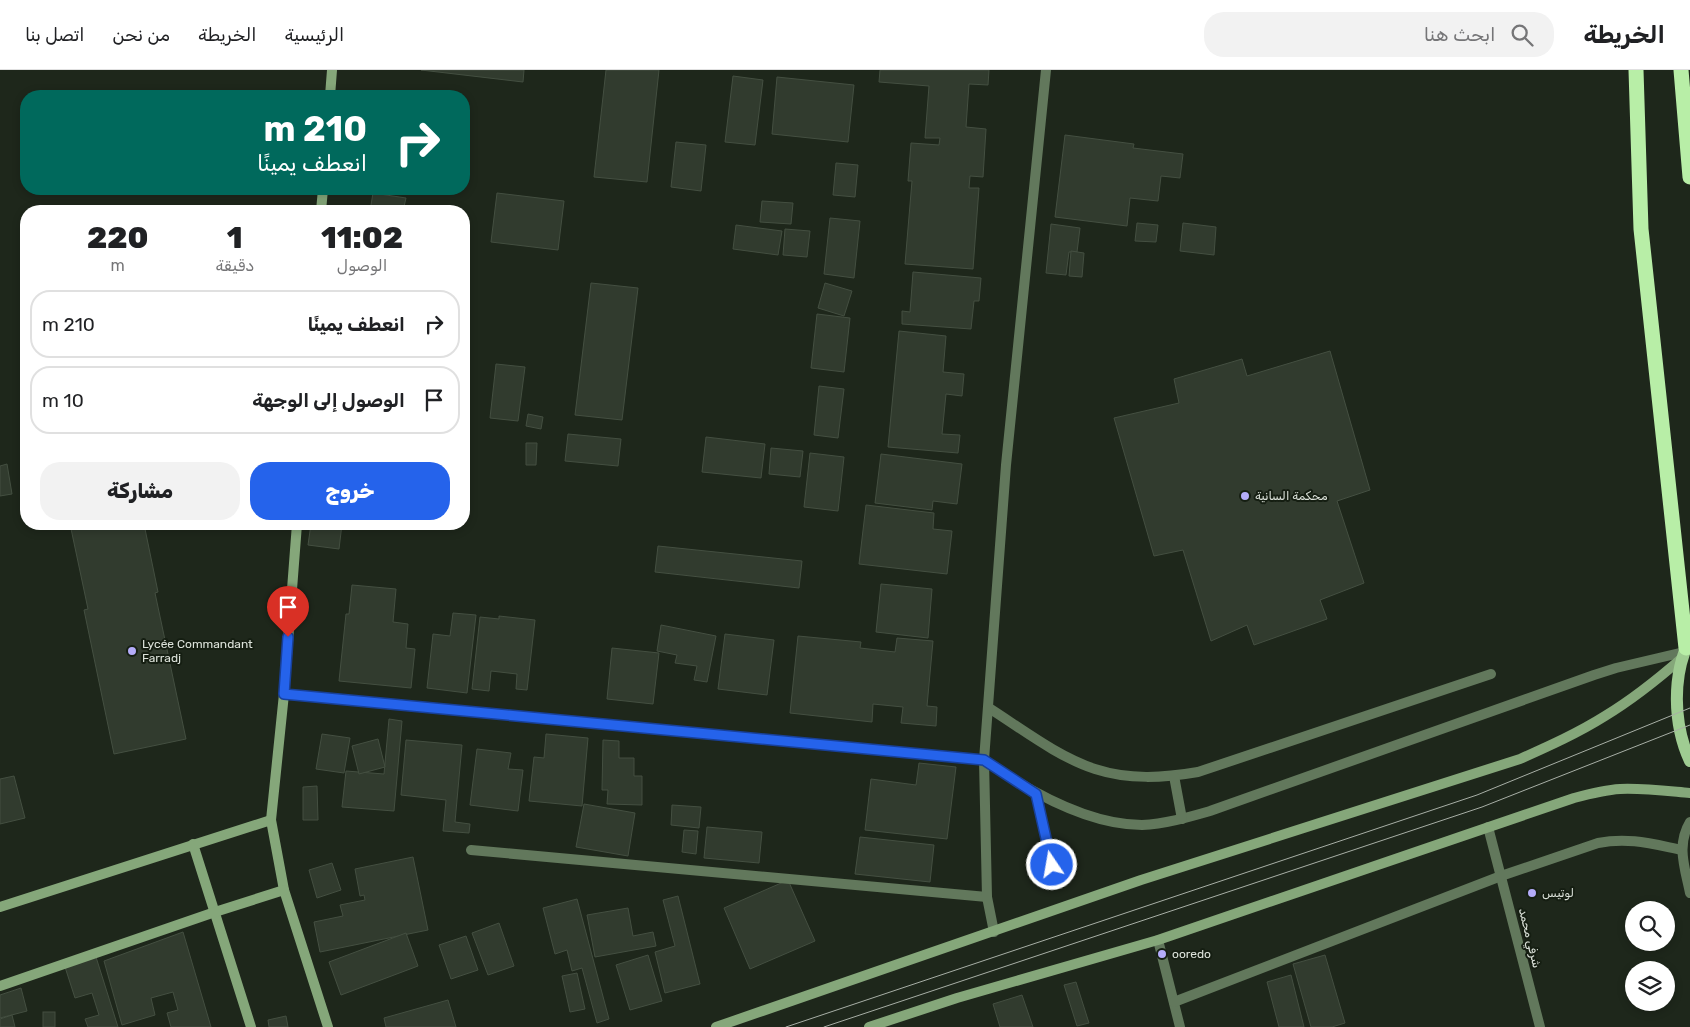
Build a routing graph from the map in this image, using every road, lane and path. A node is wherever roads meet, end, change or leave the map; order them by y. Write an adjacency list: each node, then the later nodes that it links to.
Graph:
1 (332, 70): 5 (main road)
2 (1046, 70): 11 (street)
3 (1636, 70): 8 (highway)
4 (1681, 70): 6 (highway)
5 (330, 90)
6 (1690, 177)
7 (297, 530): 10 (main road)
8 (1686, 649): 13 (main road); 17 (street); 31 (main road)
9 (1491, 674): 14 (street)
10 (284, 694): 12 (street); 18 (main road)
11 (988, 708): 12 (street); 14 (street)
12 (984, 760): 16 (street); 28 (street)
13 (1690, 761)
14 (1174, 776): 17 (street)
15 (1690, 793): 20 (main road)
16 (1036, 794): 17 (street); 24 (street)
17 (1182, 819)
18 (271, 820): 21 (main road); 26 (main road)
19 (1690, 822): 23 (street)
20 (1488, 827): 25 (street, شرفي محمد); 32 (main road)
21 (193, 844): 29 (main road); 30 (main road)
22 (471, 850): 28 (street)
23 (1682, 850): 25 (street); 27 (street)
24 (1052, 865)
25 (1501, 876): 34 (street); 40 (street, شرفي محمد)
26 (284, 890): 30 (main road); 36 (main road)
27 (1690, 893)
28 (987, 897): 31 (street)
29 (0, 907)
30 (214, 912): 33 (main road); 35 (main road)
31 (994, 932): 37 (main road)
32 (1158, 940): 34 (street); 38 (main road)
33 (0, 986)
34 (1174, 1002): 39 (street)
35 (251, 1027)
36 (328, 1027)
37 (716, 1027)
38 (868, 1027)
39 (1180, 1027)
40 (1540, 1027)

